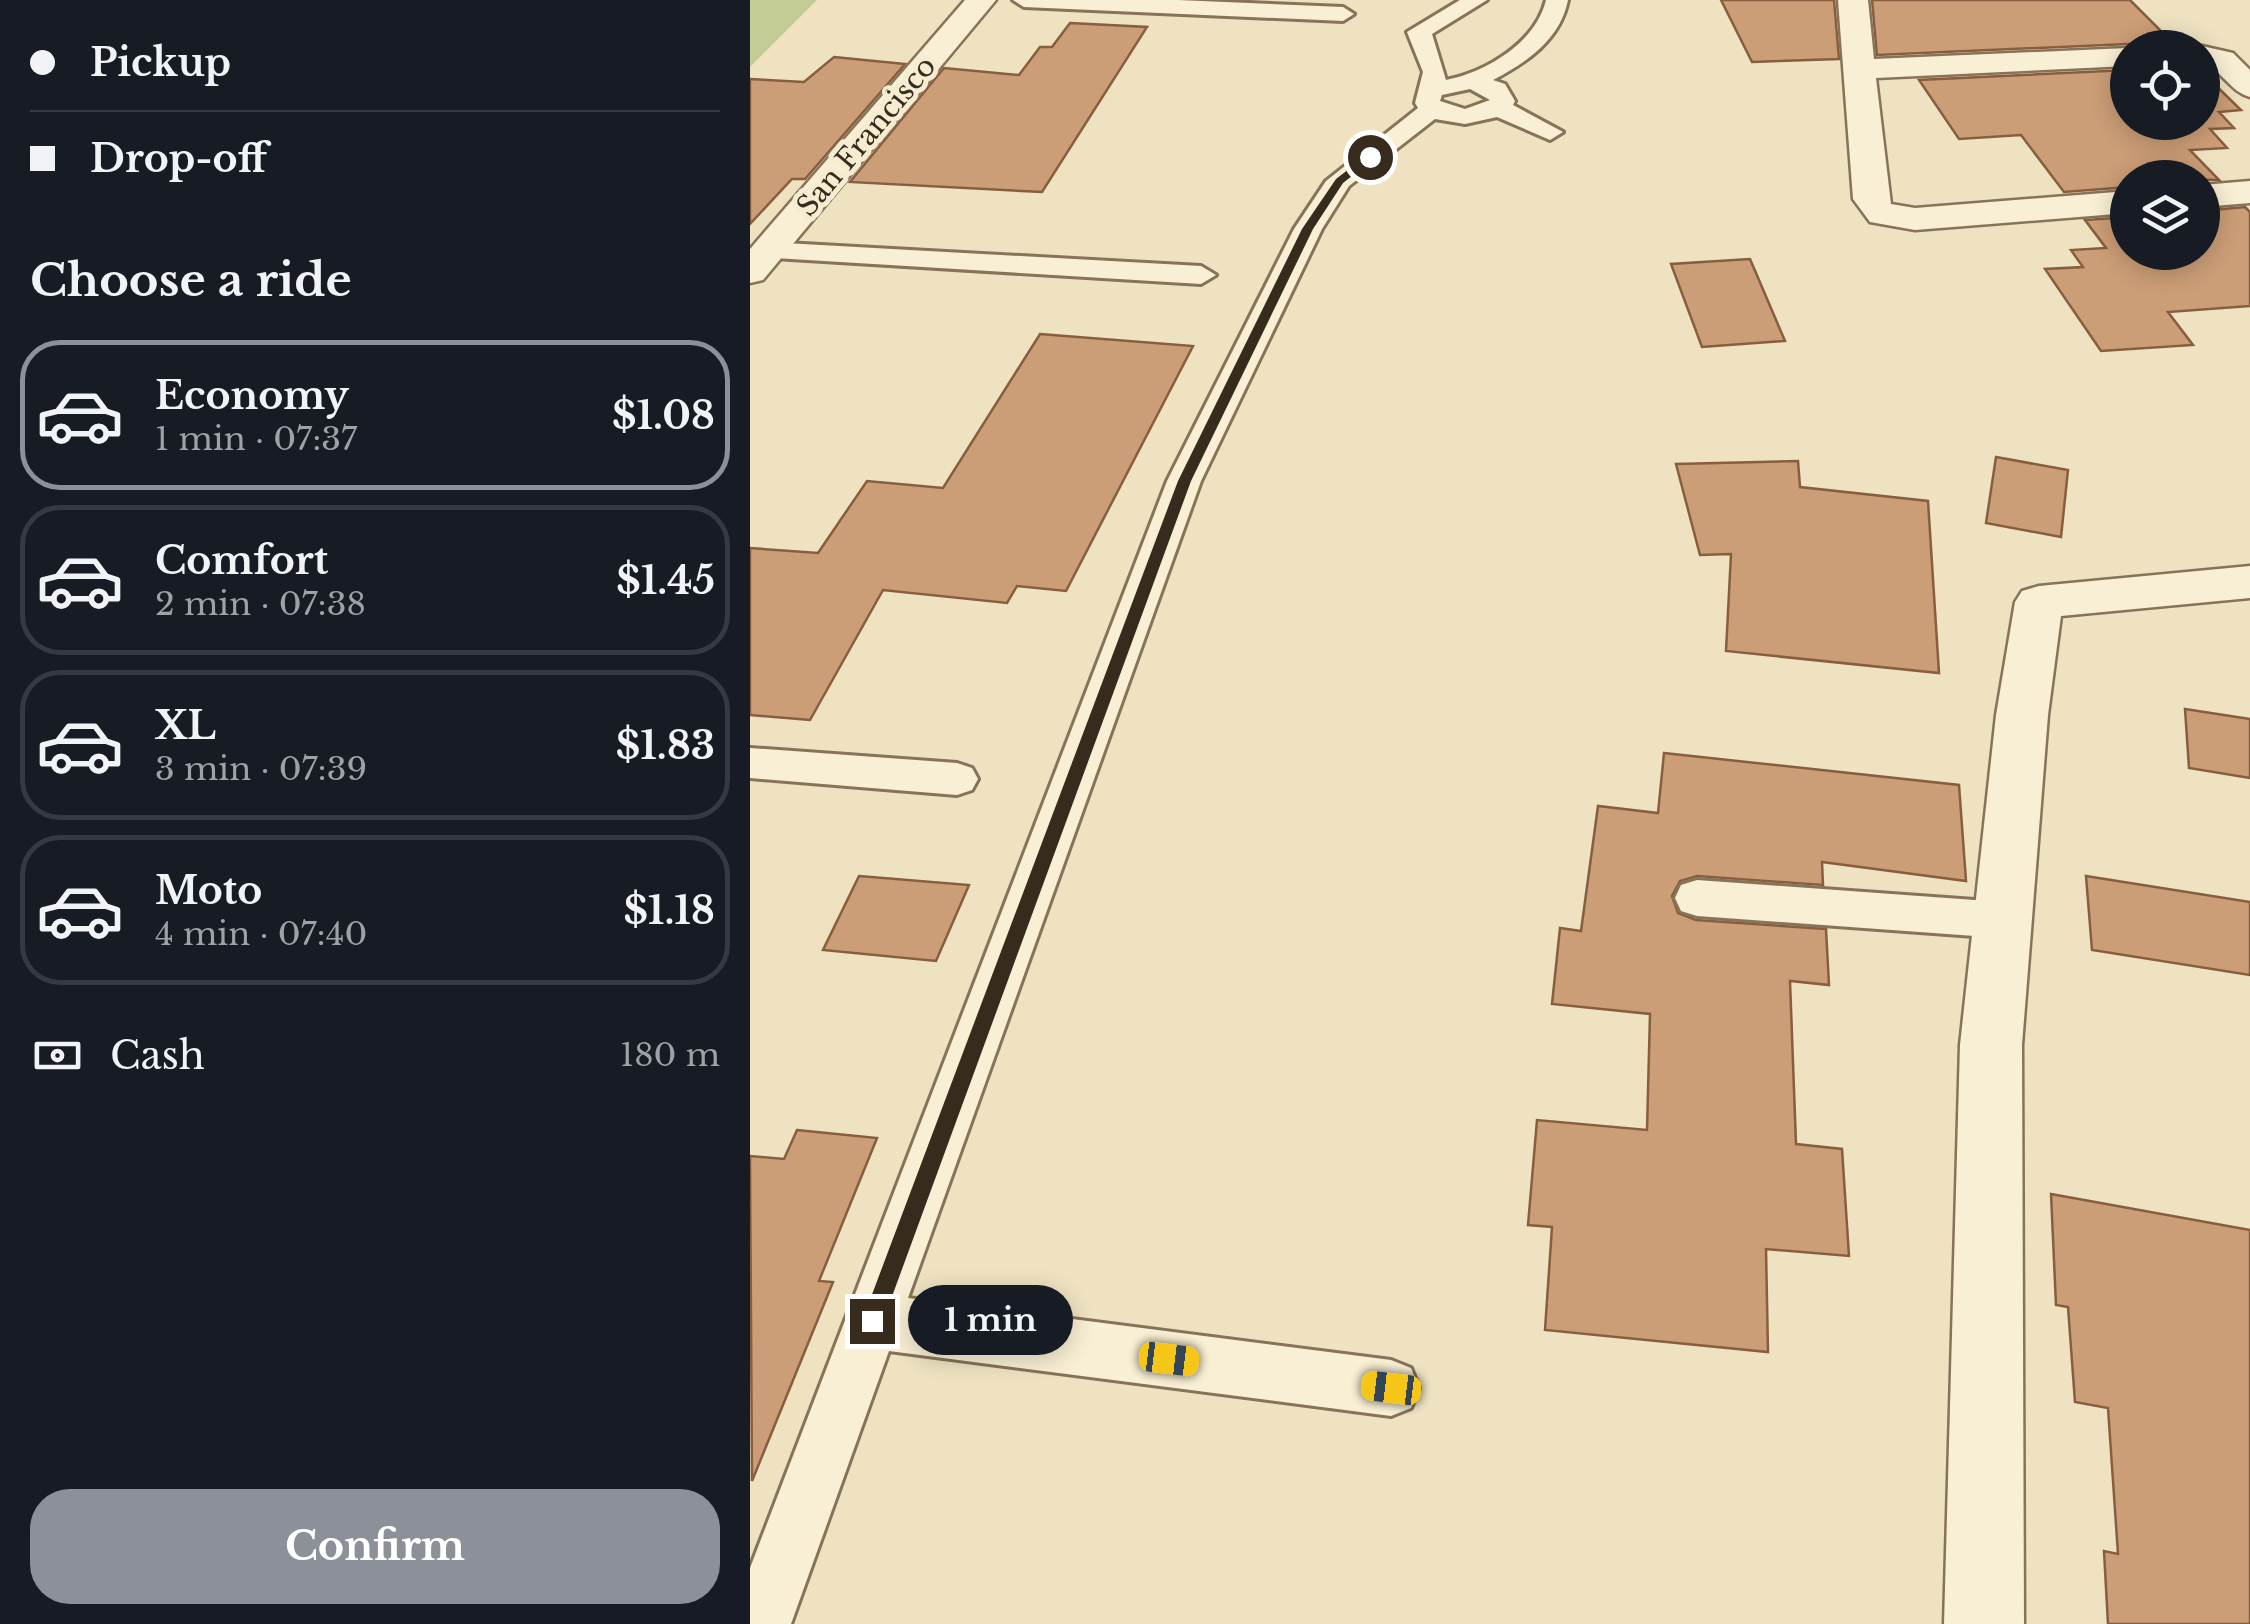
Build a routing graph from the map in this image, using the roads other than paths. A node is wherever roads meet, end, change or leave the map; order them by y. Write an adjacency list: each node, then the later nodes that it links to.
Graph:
1 (982, 0): 18 (street, San Francisco)
2 (1024, 0): 6 (lane)
3 (1476, 0): 12 (lane)
4 (1557, 0): 10 (lane)
5 (1853, 0): 9 (street)
6 (1343, 14)
7 (2110, 58): 9 (street)
8 (2220, 60): 11 (street)
9 (1859, 69): 17 (street)
10 (1471, 82): 12 (lane); 13 (lane)
11 (2250, 87)
12 (1432, 99): 13 (lane); 25 (lane)
13 (1498, 108): 14 (lane)
14 (1550, 132)
15 (2250, 192): 16 (street)
16 (2220, 194)
17 (2110, 203)
18 (758, 262): 19 (lane)
19 (1201, 275)
20 (2250, 582): 24 (street)
21 (750, 764): 22 (lane)
22 (957, 779)
23 (1697, 898): 24 (lane)
24 (2002, 920): 28 (street)
25 (872, 1321): 26 (lane); 27 (lane)
26 (1391, 1388)
27 (760, 1624)
28 (1984, 1624)

